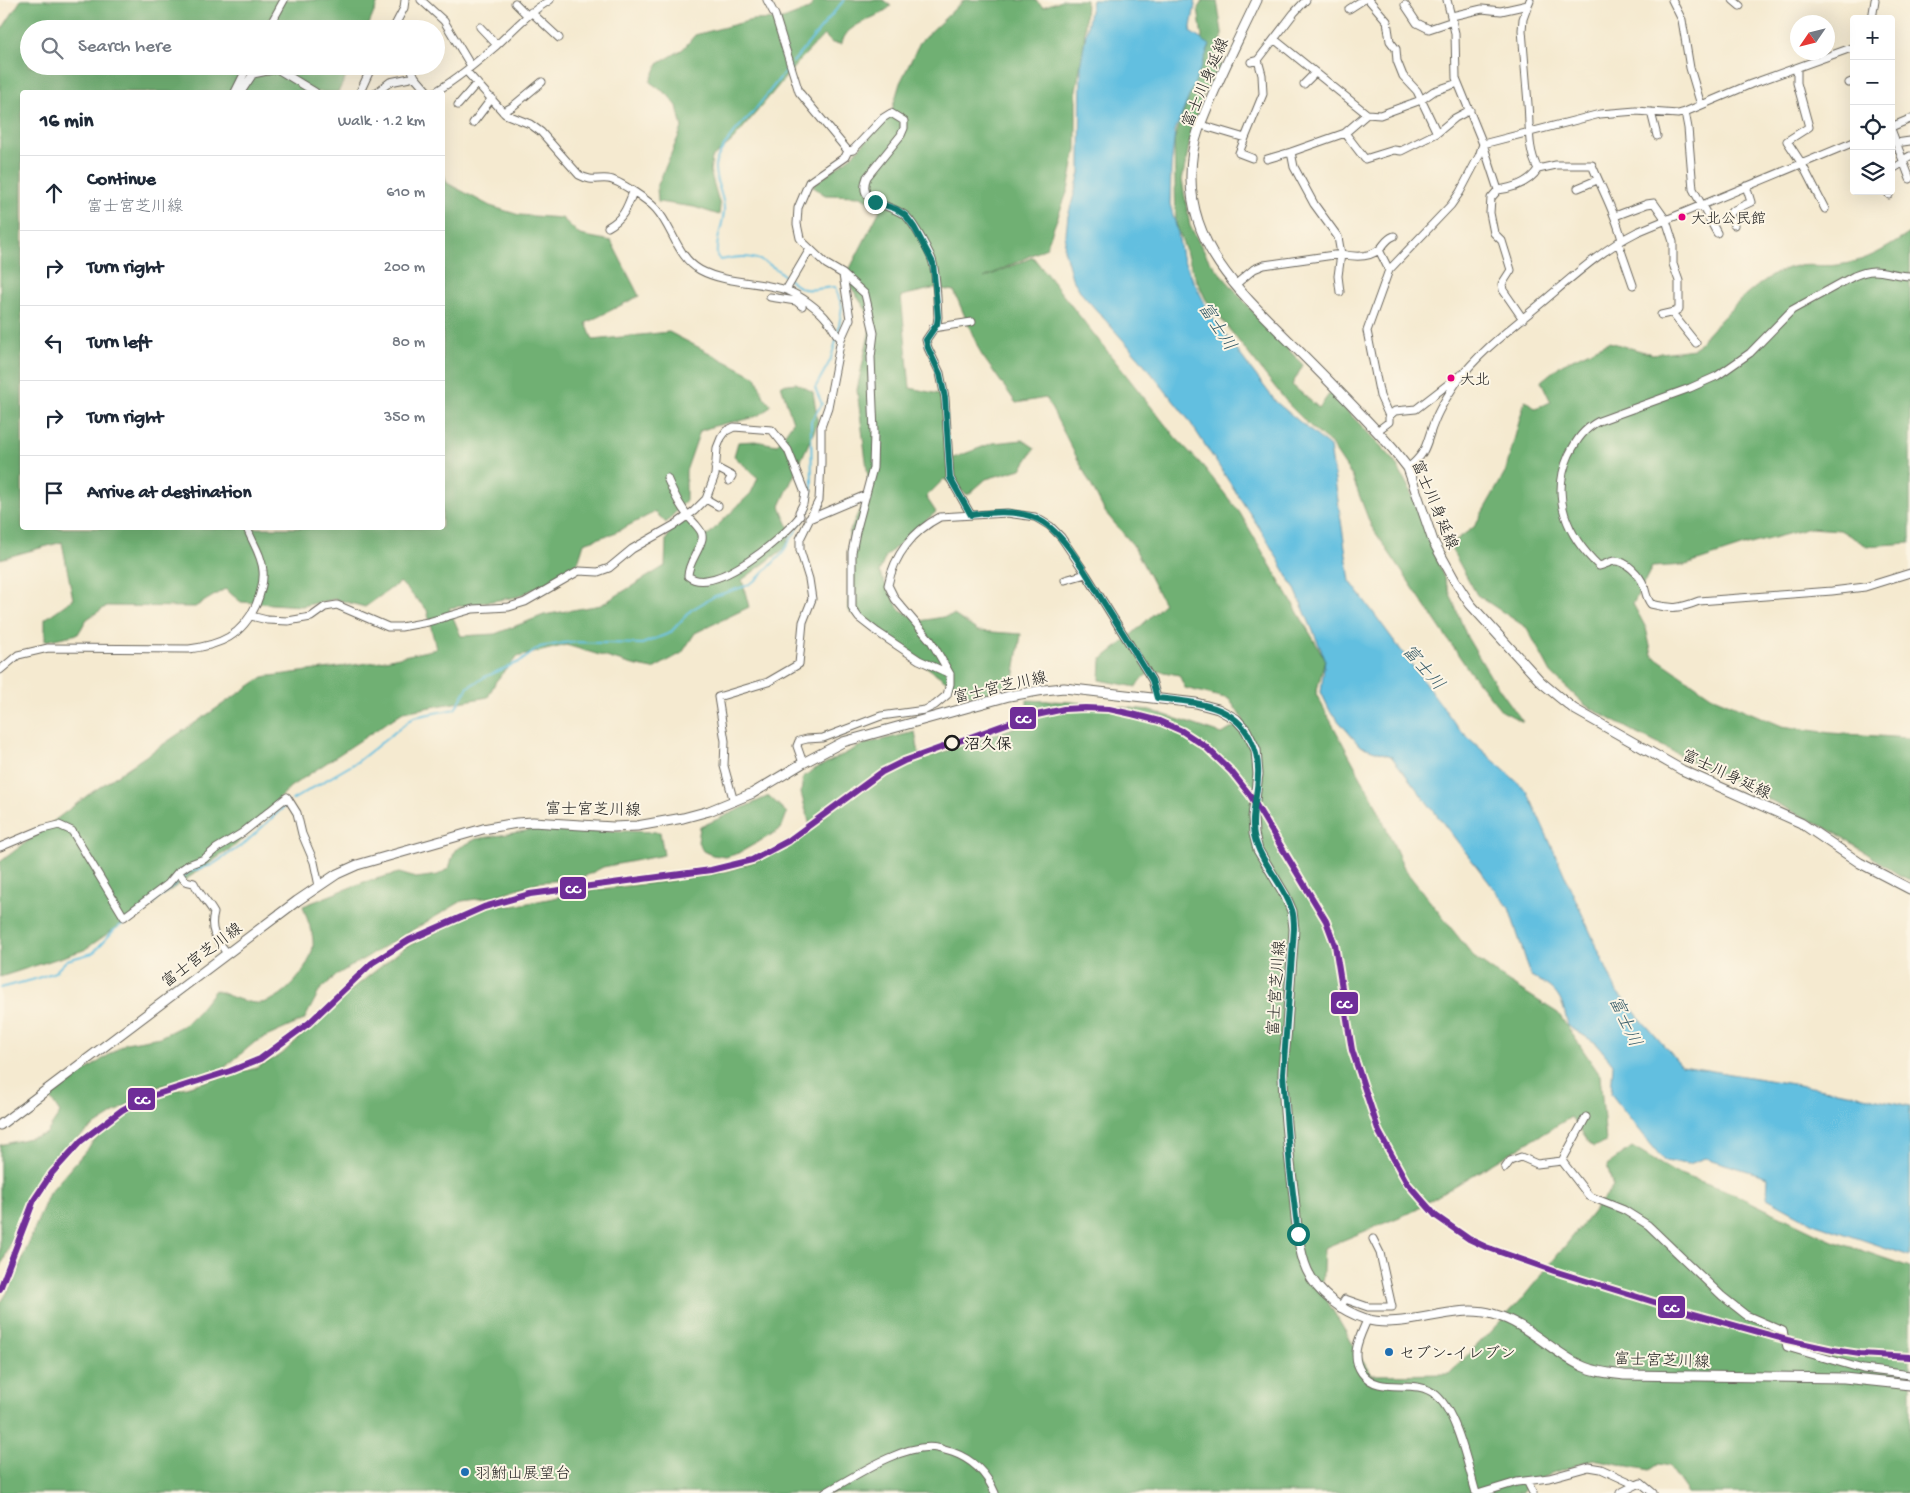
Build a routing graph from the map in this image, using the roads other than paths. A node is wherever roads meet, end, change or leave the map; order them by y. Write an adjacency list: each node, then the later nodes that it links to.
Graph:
1 (284, 0): 22 (street)
2 (405, 0): 23 (street)
3 (421, 0): 24 (street)
4 (550, 0): 19 (street)
5 (767, 0): 74 (street)
6 (1257, 0): 62 (main road, 富士川身延線)
7 (1306, 0): 28 (street)
8 (1363, 0): 18 (street)
9 (1369, 0): 52 (street)
10 (1447, 0): 21 (street)
11 (1672, 0): 54 (street)
12 (1733, 0): 17 (street)
13 (1875, 0): 20 (street)
14 (1529, 2): 21 (street); 64 (street)
15 (515, 3): 19 (street)
16 (1405, 5): 21 (street)
17 (1740, 6)
18 (1350, 9)
19 (529, 14): 27 (street); 29 (street)
20 (1873, 15)
21 (1453, 18): 43 (street)
22 (273, 20)
23 (398, 20)
24 (442, 20)
25 (445, 24): 32 (street)
26 (480, 26): 29 (street)
27 (559, 38)
28 (1274, 40): 33 (street); 68 (street)
29 (497, 45): 32 (street)
30 (1850, 48): 31 (street)
31 (1797, 68): 54 (street); 80 (street)
32 (468, 69): 41 (street); 50 (street)
33 (1315, 72): 42 (street); 59 (street)
34 (243, 75): 44 (street)
35 (252, 75): 45 (street)
36 (285, 75): 46 (street)
37 (368, 75): 47 (street)
38 (413, 75): 39 (street)
39 (414, 78): 48 (street); 49 (street)
40 (542, 82): 56 (street)
41 (477, 83): 51 (street); 53 (street)
42 (1304, 84)
43 (1458, 84): 52 (street); 55 (street)
44 (235, 90)
45 (242, 90)
46 (312, 90)
47 (361, 90)
48 (380, 90)
49 (426, 90)
50 (438, 90)
51 (492, 98): 56 (street); 61 (street)
52 (1421, 100): 59 (street); 66 (street)
53 (458, 105)
54 (1701, 105): 58 (street)
55 (1470, 110): 66 (street); 72 (street)
56 (503, 112): 88 (street)
57 (1651, 112): 58 (street); 64 (street); 67 (street)
58 (1685, 112): 89 (street)
59 (1367, 114): 65 (street)
60 (1910, 119): 63 (street)
61 (473, 123)
62 (1201, 125): 68 (street); 105 (main road, 富士川身延線)
63 (1895, 126)
64 (1528, 132): 72 (street); 82 (street)
65 (1345, 133): 66 (street); 75 (street)
66 (1437, 133)
67 (1657, 136)
68 (1245, 138): 77 (street)
69 (1895, 140): 71 (street)
70 (1910, 141): 71 (street)
71 (1896, 143): 79 (street)
72 (1483, 144): 87 (street); 101 (street)
73 (1850, 144): 80 (street)
74 (848, 151): 98 (street); 114 (street)
75 (1291, 152): 78 (street); 100 (street)
76 (1910, 156): 79 (street)
77 (1252, 158)
78 (1267, 159)
79 (1903, 161): 81 (street); 83 (street)
80 (1802, 164): 85 (street); 90 (street)
81 (1895, 167)
82 (1538, 169): 84 (street); 87 (street)
83 (1910, 179)
84 (1597, 180): 86 (street); 91 (street)
85 (1746, 186): 89 (street); 93 (street)
86 (1578, 188)
87 (1498, 190): 112 (street)
88 (633, 192): 94 (street); 106 (street)
89 (1702, 205): 92 (street); 95 (street)
90 (1825, 208)
91 (1615, 216): 92 (street); 97 (street)
92 (1666, 220): 97 (street); 110 (street)
93 (1734, 225)
94 (608, 227)
95 (1717, 233)
96 (1394, 236): 99 (street)
97 (1620, 241): 104 (street); 112 (street)
98 (810, 249): 102 (street); 106 (street)
99 (1379, 250): 100 (street); 101 (street)
100 (1341, 254): 105 (street); 107 (street)
101 (1389, 270): 118 (street)
102 (843, 274): 115 (street); 124 (street)
103 (1910, 276): 132 (street)
104 (1633, 285)
105 (1235, 286): 119 (main road, 富士川身延線)
106 (787, 288): 109 (street)
107 (1340, 292)
108 (770, 297): 109 (street)
109 (798, 301): 115 (street)
110 (1672, 313): 111 (street); 116 (street)
111 (1661, 315)
112 (1522, 319): 117 (street)
113 (972, 322): 114 (street)
114 (933, 328): 127 (street)
115 (838, 336): 130 (street)
116 (1696, 343)
117 (1465, 372): 118 (street); 121 (street)
118 (1389, 416): 119 (street)
119 (1377, 431): 121 (main road, 富士川身延線)
120 (715, 467): 123 (street); 125 (street); 129 (street)
121 (1408, 468): 144 (main road, 富士川身延線)
122 (667, 478): 128 (street)
123 (729, 481)
124 (866, 495): 130 (street); 137 (street)
125 (706, 499): 126 (street); 128 (street)
126 (718, 506)
127 (971, 515): 133 (street); 137 (street)
128 (687, 516): 129 (street); 135 (street)
129 (800, 516): 130 (street)
130 (809, 519): 140 (street)
131 (248, 530): 135 (street)
132 (1910, 573)
133 (1086, 574): 134 (street); 138 (street)
134 (1065, 580)
135 (251, 616): 136 (street)
136 (0, 670)
137 (950, 674): 139 (street)
138 (1157, 698): 139 (main road, 富士宮芝川線); 151 (main road, 富士宮芝川線)
139 (803, 762): 140 (main road, 富士宮芝川線)
140 (734, 802): 143 (main road, 富士宮芝川線)
141 (0, 847): 142 (street)
142 (181, 876): 143 (street); 145 (street)
143 (320, 886): 145 (main road, 富士宮芝川線)
144 (1910, 889)
145 (228, 954): 147 (main road, 富士宮芝川線)
146 (1586, 1117): 148 (street)
147 (0, 1125)
148 (1562, 1161): 149 (street); 153 (street)
149 (1505, 1168)
150 (1373, 1239): 151 (street)
151 (1340, 1308): 152 (main road, 富士宮芝川線)
152 (1367, 1320): 154 (main road, 富士宮芝川線); 159 (street)
153 (1910, 1375)
154 (1910, 1385)
155 (1527, 1481): 156 (street); 160 (street); 161 (street)
156 (1636, 1485): 162 (street); 163 (street)
157 (825, 1493): 158 (street)
158 (995, 1493)
159 (1476, 1493)
160 (1480, 1493)
161 (1533, 1493)
162 (1620, 1493)
163 (1653, 1493)

